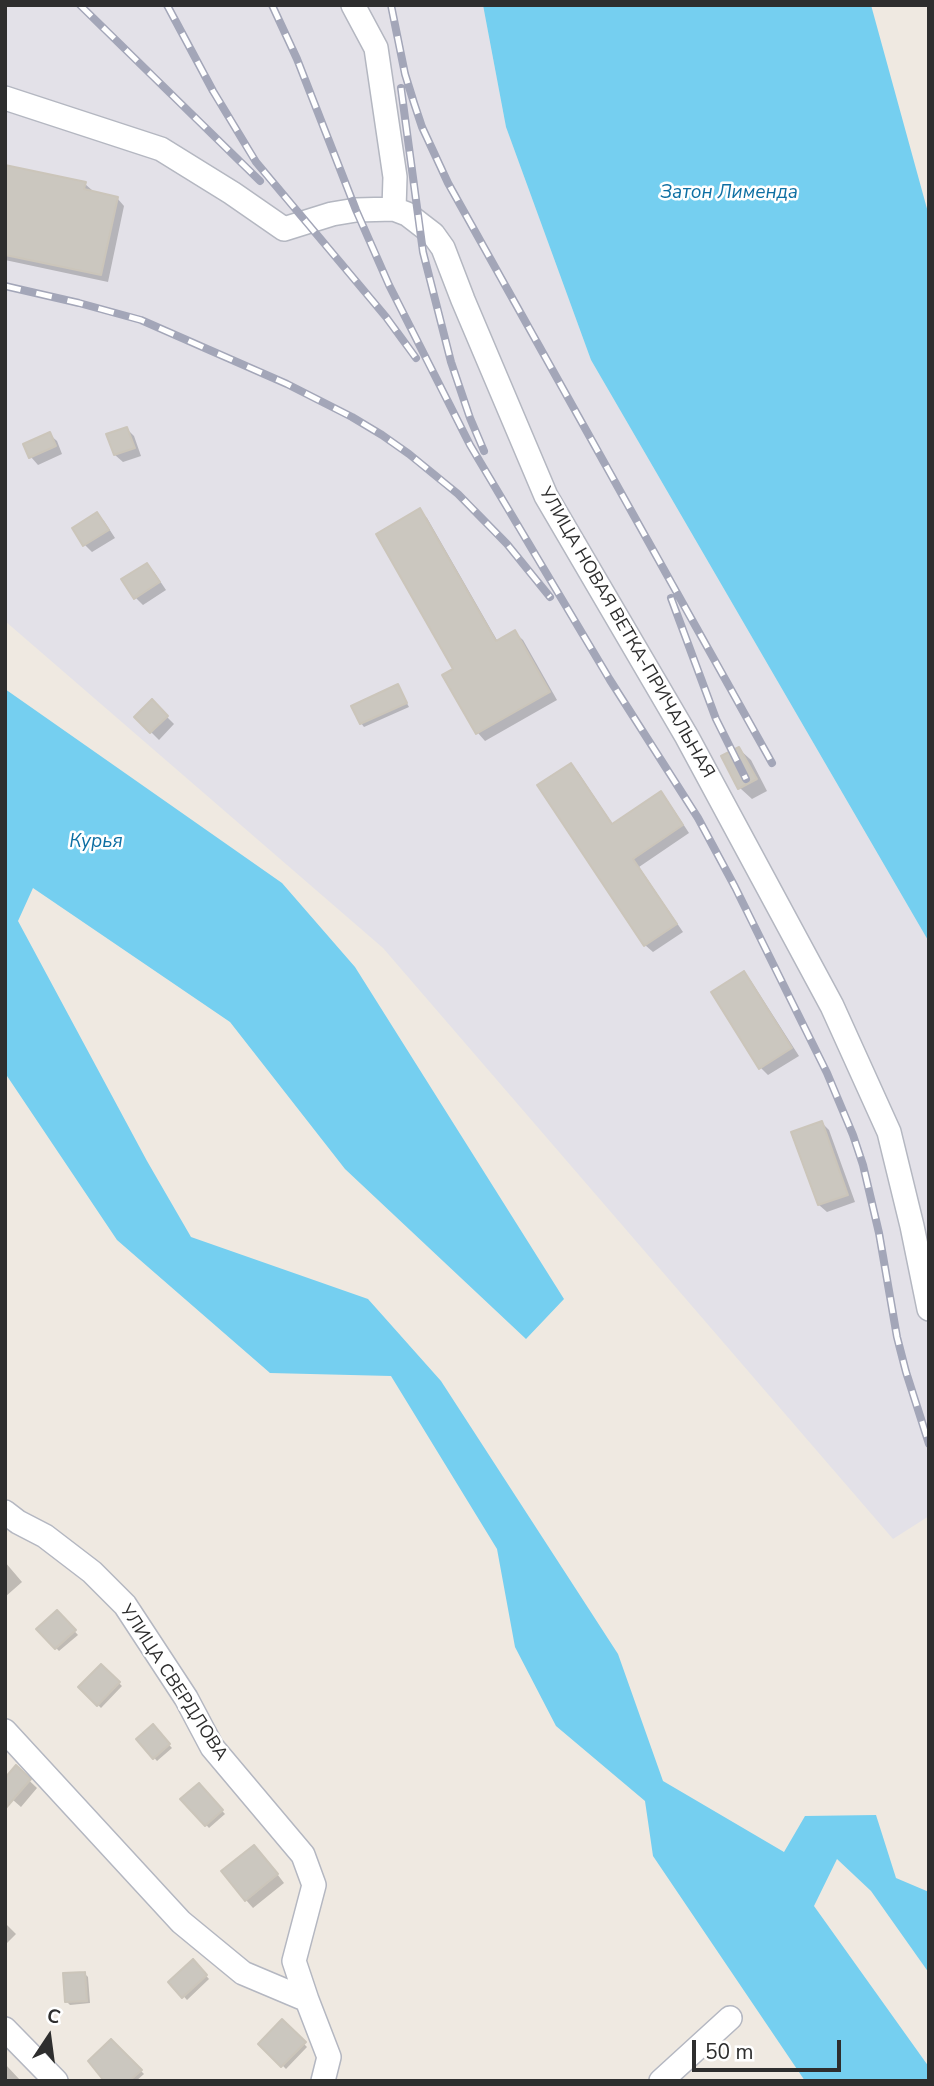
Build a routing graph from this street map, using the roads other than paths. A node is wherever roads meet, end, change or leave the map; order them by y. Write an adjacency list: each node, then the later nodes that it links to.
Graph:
1 (353, 5): 3 (street)
2 (5, 98): 3 (street)
3 (394, 209): 4 (street, УЛИЦА НОВАЯ ВЕТКА-ПРИЧАЛЬНАЯ)
4 (929, 1309)
5 (5, 1512): 7 (street, УЛИЦА СВЕРДЛОВА)
6 (5, 1731): 7 (street)
7 (307, 2000): 11 (street, УЛИЦА СВЕРДЛОВА)
8 (730, 2018): 12 (street)
9 (5, 2029): 10 (street)
10 (56, 2081)
11 (323, 2081)
12 (661, 2081)

